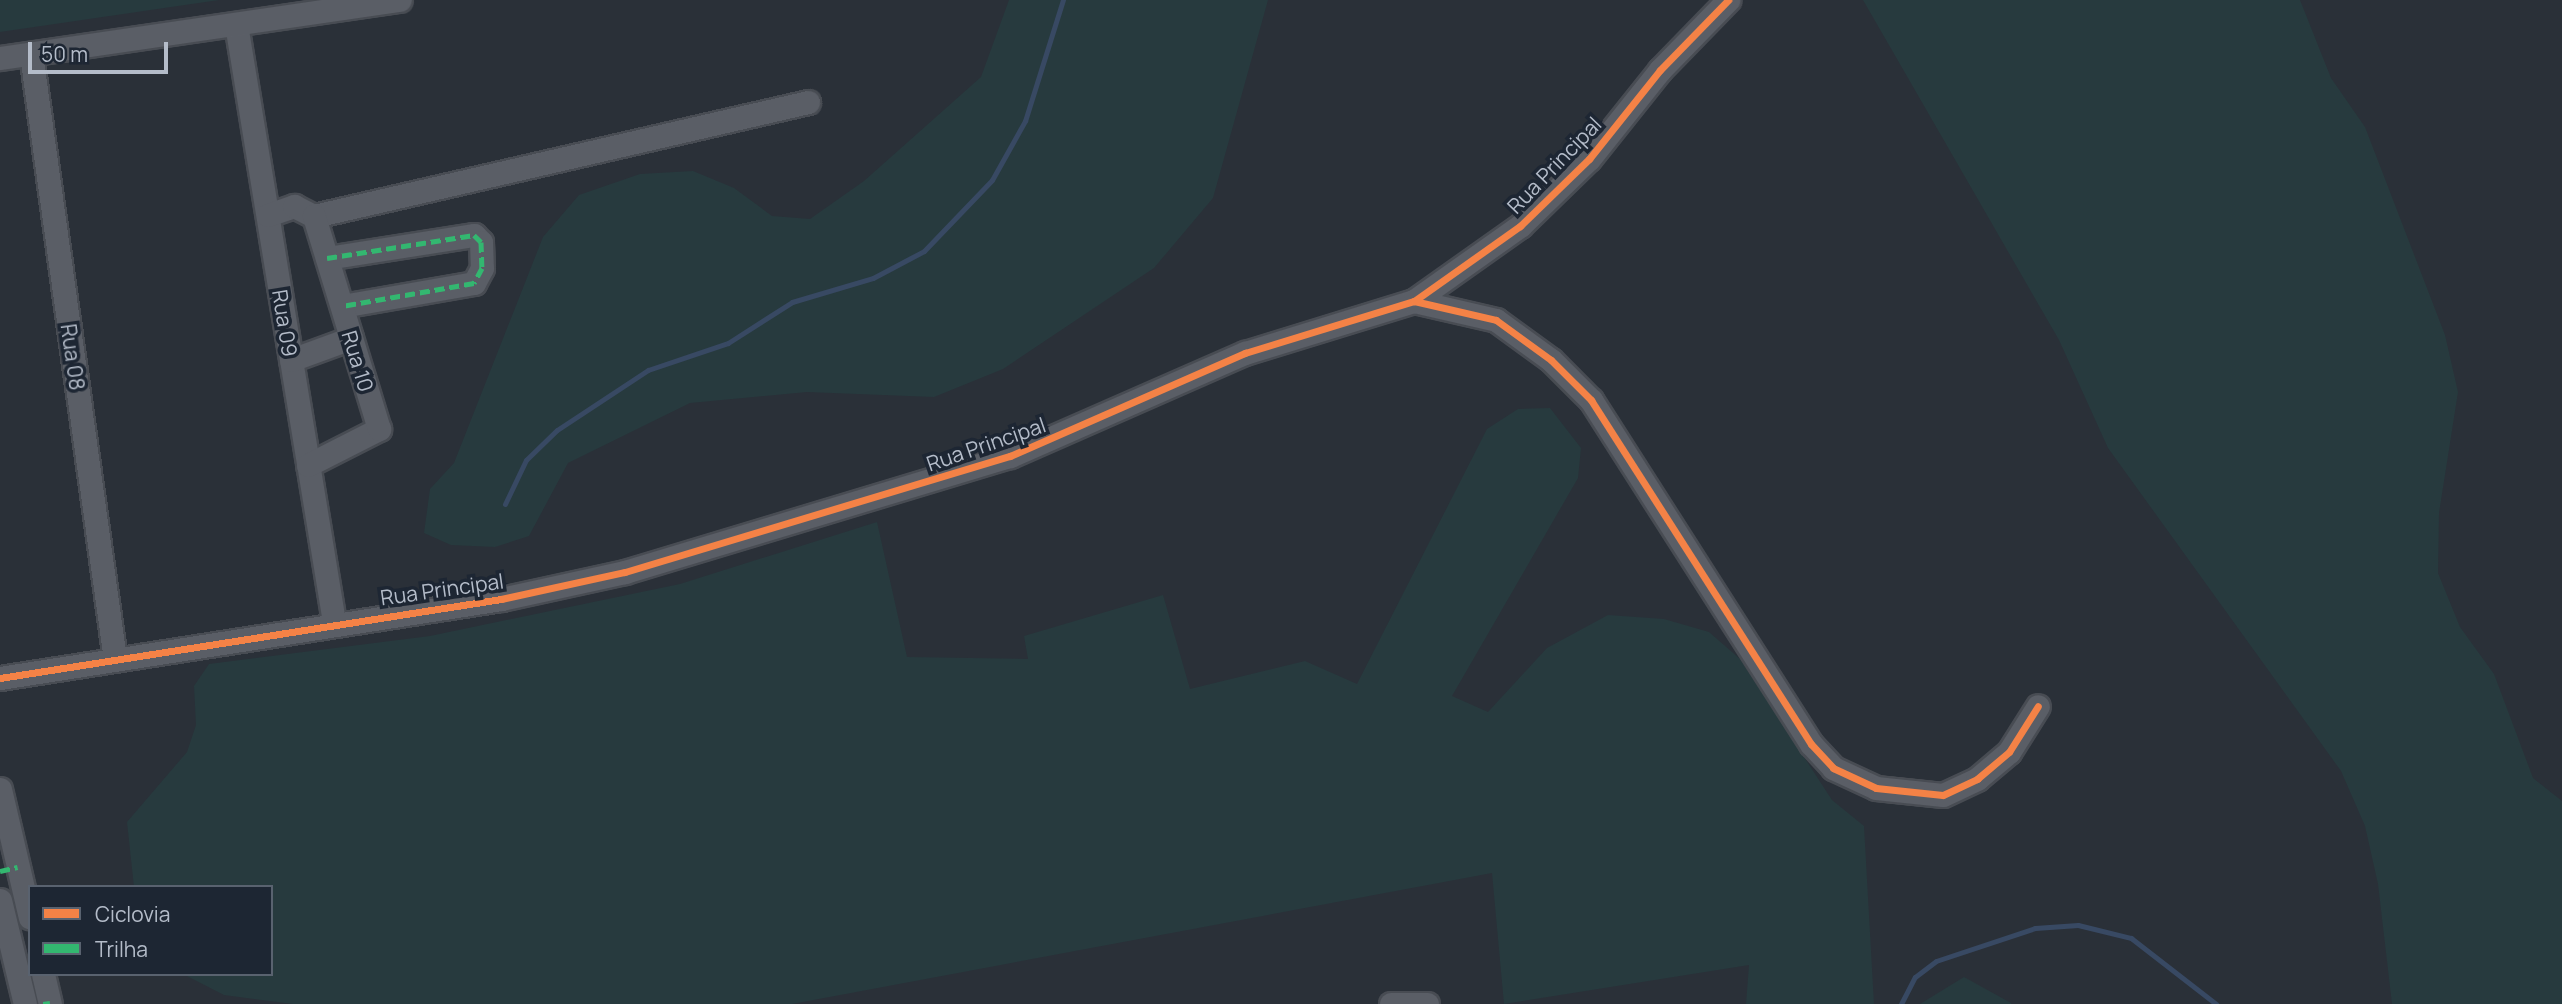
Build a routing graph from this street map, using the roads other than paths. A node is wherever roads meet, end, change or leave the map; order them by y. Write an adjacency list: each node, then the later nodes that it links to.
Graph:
1 (400, 0): 3 (street)
2 (1728, 0): 10 (street, Rua Principal)
3 (236, 24): 4 (street); 7 (street, Rua 09)
4 (31, 54): 5 (street); 16 (street, Rua 08)
5 (0, 58)
6 (808, 102): 8 (street)
7 (268, 215): 8 (street); 13 (street, Rua 09)
8 (314, 216): 9 (street, Rua 10)
9 (327, 258): 11 (street, Rua 10); 11 (street)
10 (1414, 301): 15 (street, Rua Principal); 18 (street)
11 (342, 306): 12 (street, Rua 10)
12 (351, 338): 13 (street); 14 (street, Rua 10)
13 (291, 360): 14 (street, Rua 09)
14 (308, 465): 15 (street, Rua 09)
15 (334, 622): 16 (street, Rua Principal)
16 (115, 659): 17 (street, Rua Principal)
17 (0, 678)
18 (2038, 706)
19 (0, 789): 20 (street)
20 (9, 869): 22 (street)
21 (0, 900): 24 (street)
22 (28, 913)
23 (43, 976): 25 (street)
24 (25, 1004)
25 (47, 1004)
26 (1391, 1004): 27 (street)
27 (1427, 1004)

